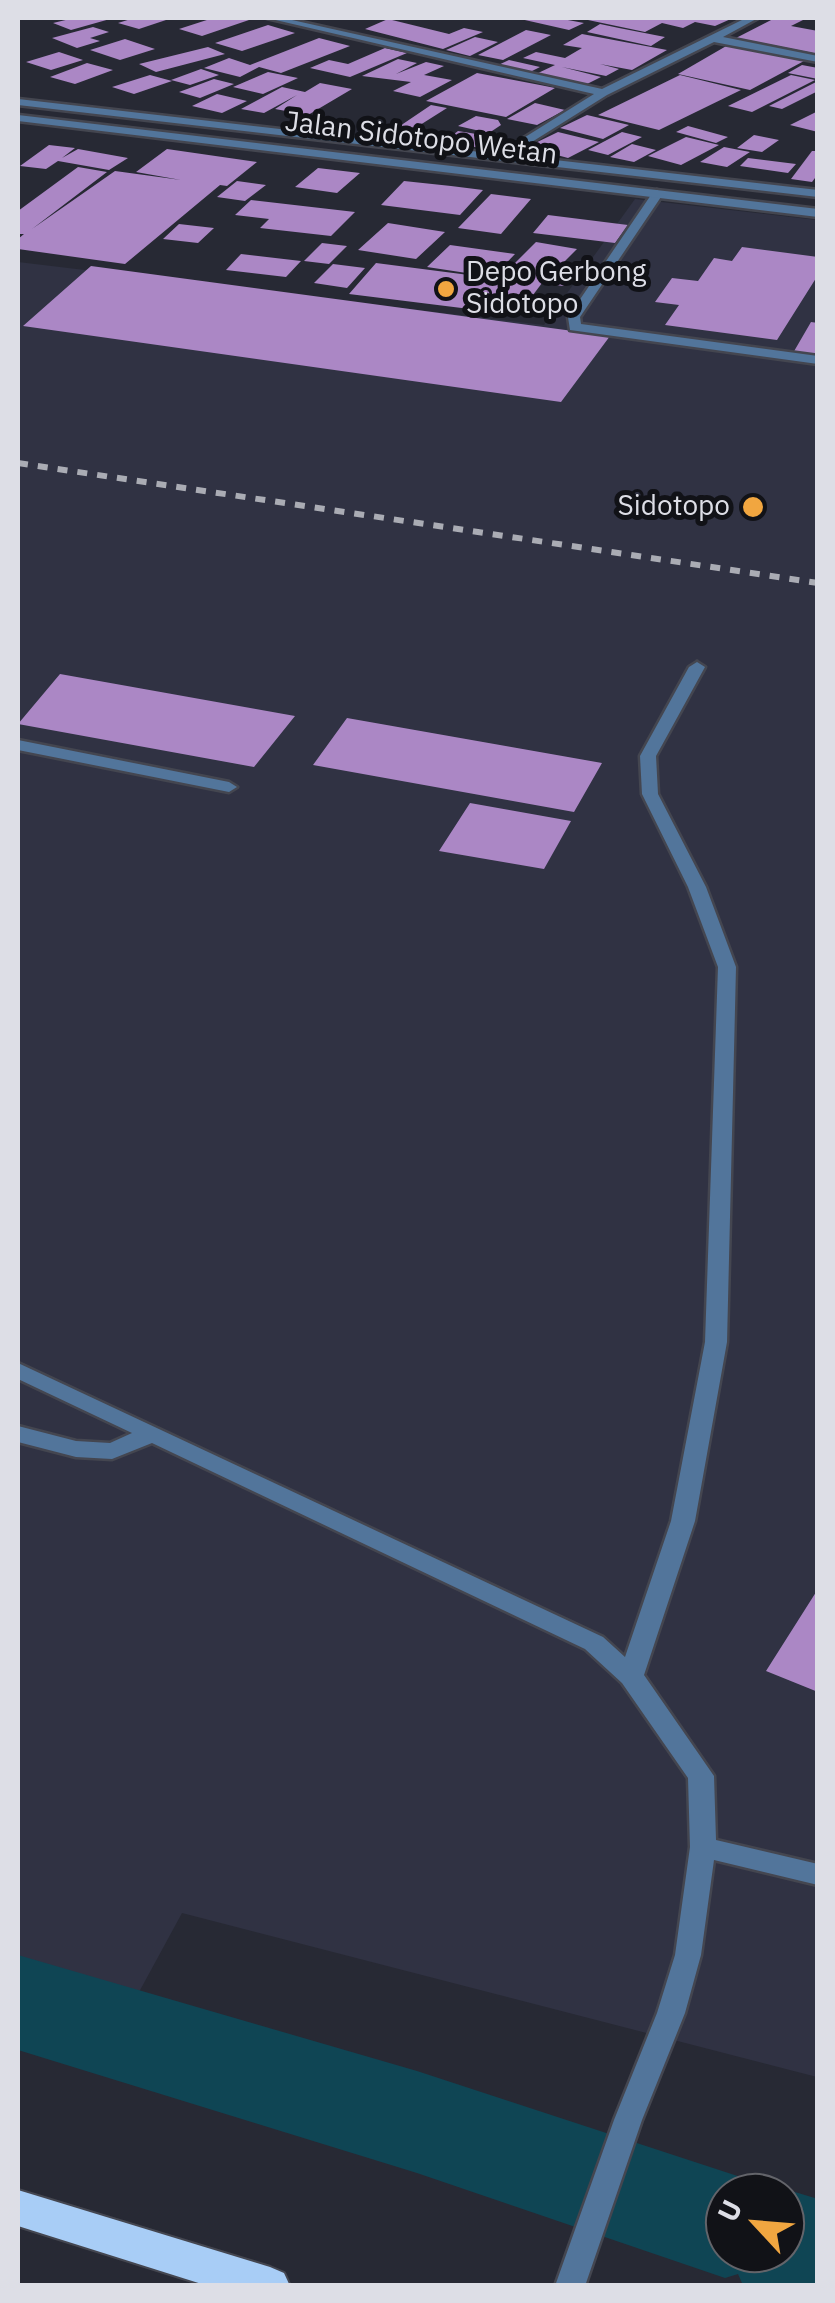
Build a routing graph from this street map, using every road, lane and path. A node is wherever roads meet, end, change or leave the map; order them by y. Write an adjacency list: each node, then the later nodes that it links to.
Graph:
1 (272, 18): 4 (street)
2 (309, 18): 4 (street)
3 (753, 18): 5 (street)
4 (291, 23): 7 (street)
5 (716, 39): 6 (street); 7 (street)
6 (818, 59)
7 (603, 93): 10 (street)
8 (18, 102): 10 (street, Jalan Sidotopo Wetan)
9 (18, 118): 11 (street, Jalan Sidotopo Wetan)
10 (499, 158): 12 (street, Jalan Sidotopo Wetan)
11 (657, 194): 13 (street, Jalan Sidotopo Wetan); 14 (street)
12 (818, 194)
13 (818, 212)
14 (818, 360)
15 (696, 667): 21 (street)
16 (18, 745): 17 (street)
17 (228, 788)
18 (18, 1370): 20 (street)
19 (18, 1434): 20 (street)
20 (152, 1434): 21 (street)
21 (631, 1676): 22 (street)
22 (703, 1847): 23 (street); 26 (street)
23 (818, 1875)
24 (18, 2208): 25 (highway)
25 (270, 2286)
26 (570, 2286)

